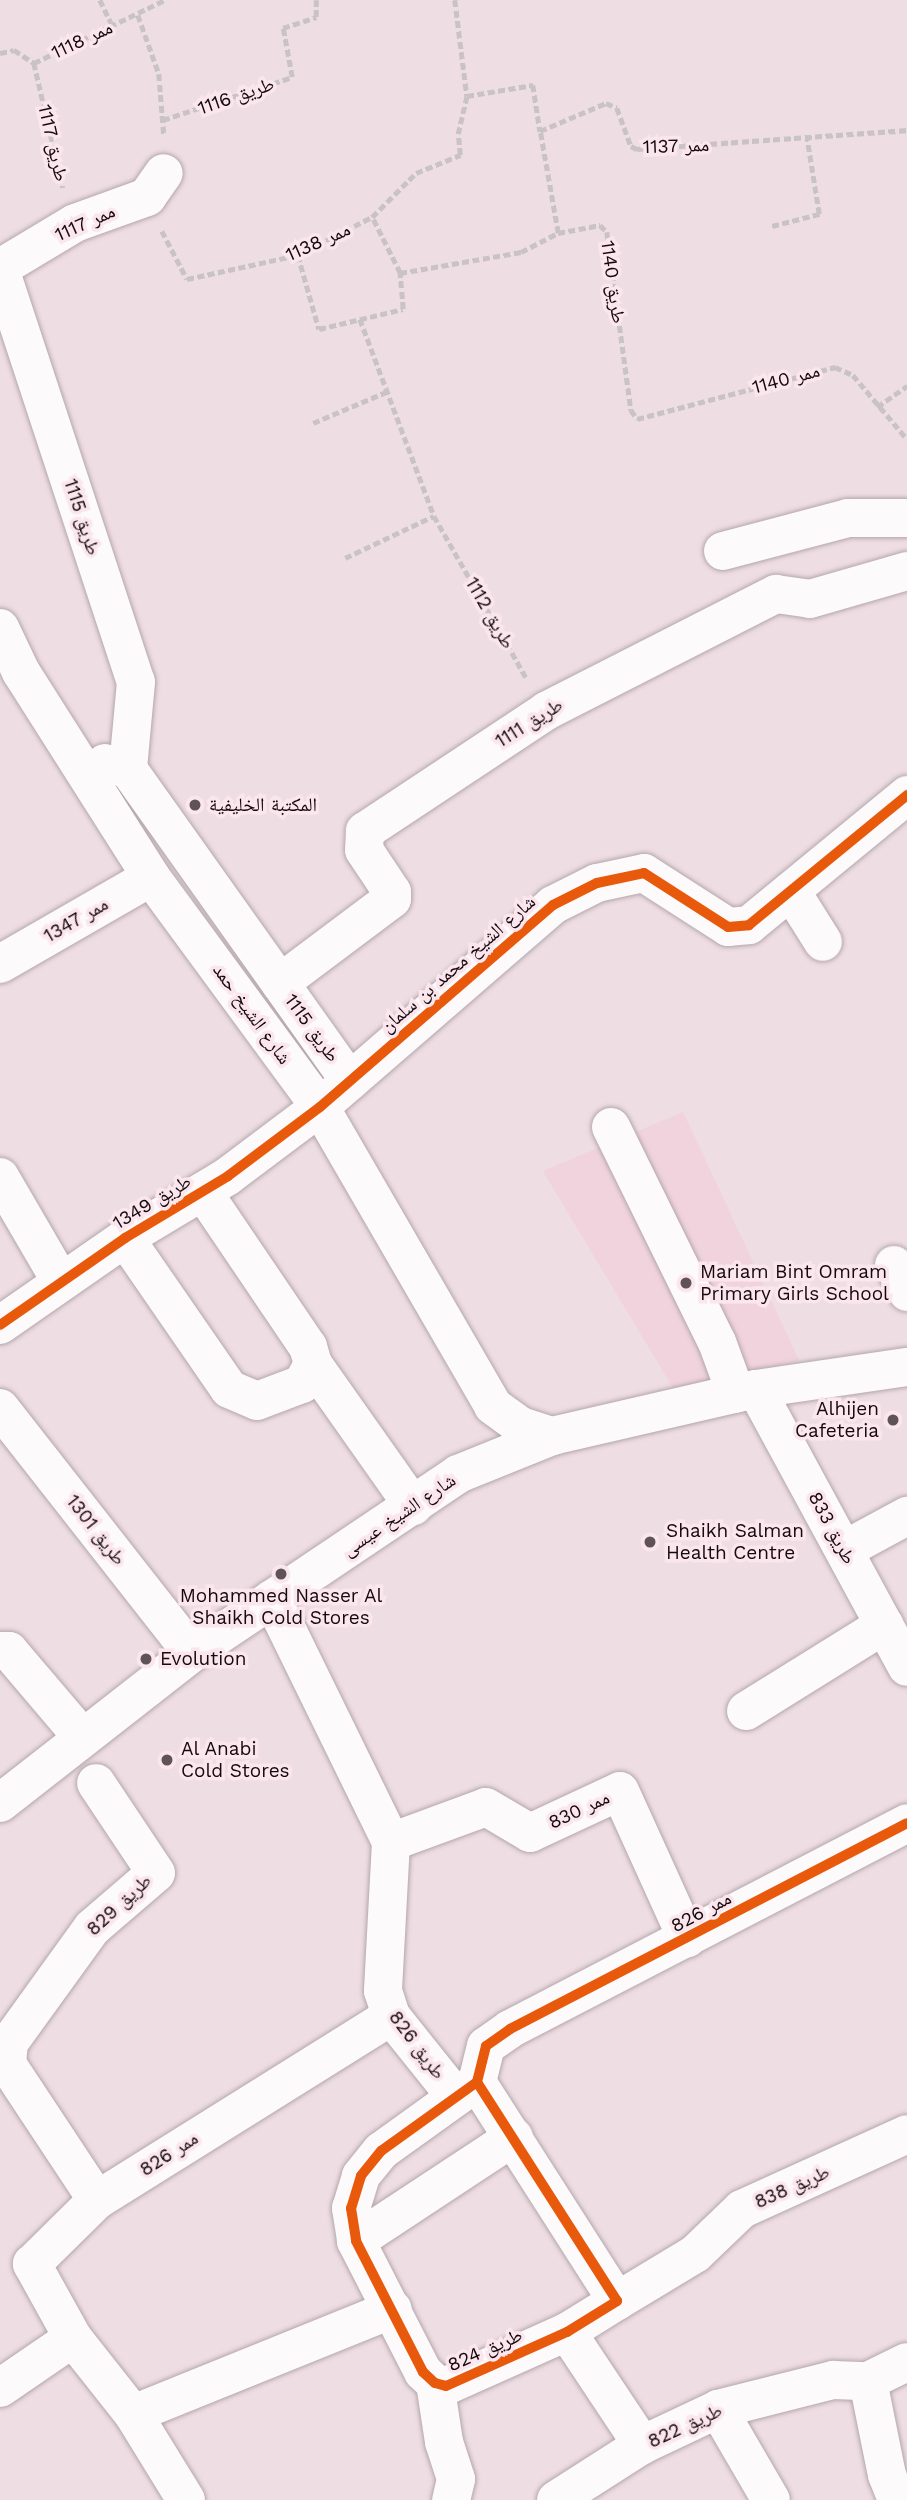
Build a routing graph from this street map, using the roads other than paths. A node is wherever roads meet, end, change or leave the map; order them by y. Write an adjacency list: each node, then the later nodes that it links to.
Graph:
1 (156, 185): 2 (street, ممر 1117)
2 (0, 268): 9 (street, طريق 1115)
3 (907, 518): 4 (street)
4 (723, 551)
5 (907, 571): 15 (street, طريق 1111)
6 (0, 628): 7 (street, شارع الشيخ حمد)
7 (10, 676): 8 (street, شارع الشيخ حمد)
8 (72, 755): 9 (street); 11 (street, شارع الشيخ حمد)
9 (128, 769): 15 (street, طريق 1115)
10 (907, 795): 12 (street, شارع الشيخ محمد بن سلمان)
11 (151, 877): 14 (street, ممر 1347); 17 (street, شارع الشيخ حمد)
12 (791, 891): 13 (street); 16 (street, شارع الشيخ محمد بن سلمان)
13 (823, 942)
14 (0, 964)
15 (280, 983): 16 (street, طريق 1115)
16 (351, 1081): 17 (street, شارع الشيخ محمد بن سلمان)
17 (320, 1107): 20 (street, طريق 1349); 27 (street, شارع الشيخ حمد)
18 (611, 1127): 26 (street, طريق 833)
19 (0, 1177): 22 (street)
20 (203, 1192): 21 (street, طريق 1349); 24 (street)
21 (125, 1238): 22 (street, طريق 1349); 24 (street)
22 (61, 1282): 23 (street, طريق 1349)
23 (0, 1325)
24 (313, 1364): 31 (street)
25 (907, 1367): 26 (street, شارع الشيخ عيسى)
26 (746, 1391): 29 (street, شارع الشيخ عيسى); 33 (street, طريق 833)
27 (494, 1406): 29 (street, شارع الشيخ حمد); 30 (street)
28 (0, 1408): 37 (street, طريق 1301)
29 (552, 1436): 30 (street, شارع الشيخ عيسى)
30 (458, 1474): 31 (street, شارع الشيخ عيسى)
31 (413, 1506): 34 (street, شارع الشيخ عيسى)
32 (907, 1516): 33 (street)
33 (844, 1550): 35 (street, طريق 833)
34 (272, 1599): 37 (street, شارع الشيخ عيسى); 44 (street)
35 (884, 1625): 38 (street, طريق 833); 39 (street)
36 (2, 1651): 40 (street)
37 (192, 1653): 40 (street, شارع الشيخ عيسى)
38 (906, 1662)
39 (746, 1711)
40 (83, 1738): 42 (street, شارع الشيخ عيسى)
41 (96, 1783): 47 (street, طريق 829)
42 (0, 1803)
43 (907, 1823): 45 (street, ممر 826)
44 (391, 1842): 45 (street, ممر 830); 46 (street)
45 (687, 1939): 48 (street, ممر 826)
46 (387, 2003): 48 (street, طريق 826); 51 (street, ممر 826)
47 (4, 2066): 51 (street, طريق 829)
48 (466, 2089): 50 (street); 52 (street, طريق 824)
49 (907, 2134): 53 (street, طريق 838)
50 (514, 2137): 52 (street); 53 (street)
51 (97, 2200): 56 (street, ممر 826)
52 (356, 2241): 54 (street, طريق 824)
53 (617, 2301): 55 (street, طريق 824)
54 (393, 2309): 59 (street, طريق 824); 62 (street)
55 (567, 2332): 59 (street, طريق 824); 63 (street)
56 (73, 2338): 60 (street); 62 (street)
57 (907, 2362): 58 (street)
58 (868, 2381): 61 (street, طريق 822); 68 (street)
59 (435, 2383): 66 (street)
60 (0, 2388)
61 (718, 2409): 63 (street, طريق 822); 67 (street)
62 (133, 2414): 65 (street)
63 (642, 2445): 64 (street, طريق 822)
64 (560, 2499)
65 (187, 2500)
66 (451, 2500)
67 (771, 2500)
68 (897, 2500)

